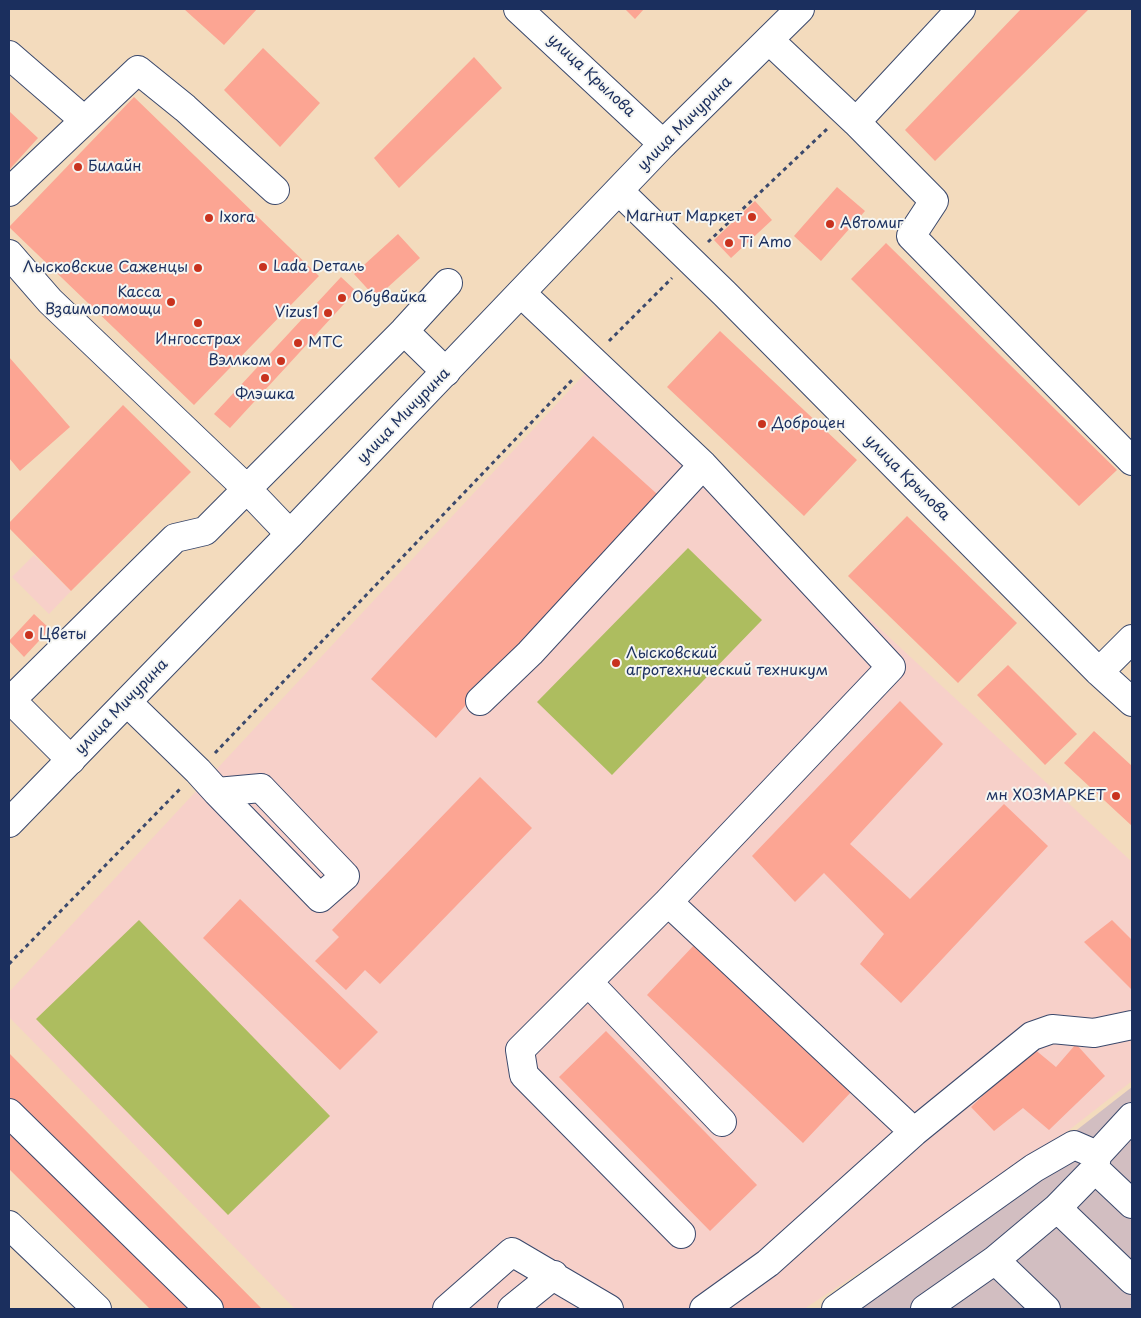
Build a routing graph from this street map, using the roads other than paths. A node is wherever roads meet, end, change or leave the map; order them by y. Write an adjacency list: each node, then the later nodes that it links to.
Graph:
1 (800, 9): 4 (main road, улица Мичурина)
2 (961, 9): 6 (main road)
3 (530, 12): 8 (main road, улица Крылова)
4 (770, 40): 6 (main road); 8 (main road, улица Мичурина)
5 (9, 55): 7 (main road)
6 (850, 116): 17 (main road)
7 (84, 120): 9 (main road); 11 (main road)
8 (663, 144): 10 (main road, улица Мичурина)
9 (275, 190)
10 (619, 191): 14 (main road, улица Мичурина); 22 (main road, улица Крылова)
11 (9, 192)
12 (10, 256): 19 (main road)
13 (448, 283): 15 (main road)
14 (521, 293): 16 (main road, улица Мичурина); 18 (main road)
15 (404, 331): 16 (main road); 19 (main road)
16 (446, 372): 20 (main road, улица Мичурина)
17 (1127, 447)
18 (703, 465): 23 (main road); 30 (main road)
19 (246, 488): 20 (main road); 24 (main road)
20 (290, 534): 25 (main road, улица Мичурина)
21 (1132, 639): 22 (main road)
22 (1100, 672): 26 (main road, улица Крылова)
23 (480, 701)
24 (10, 702): 27 (main road)
25 (127, 702): 27 (main road, улица Мичурина); 28 (main road)
26 (1132, 702)
27 (71, 760): 29 (main road, улица Мичурина)
28 (217, 792): 28 (main road)
29 (9, 823)
30 (668, 902): 31 (main road); 36 (main road)
31 (588, 982): 35 (main road); 41 (main road)
32 (1132, 1025): 36 (main road)
33 (9, 1112): 47 (main road)
34 (1132, 1117): 37 (main road)
35 (722, 1122)
36 (914, 1132): 51 (main road)
37 (1096, 1162): 38 (main road); 39 (main road); 52 (main road)
38 (1132, 1204)
39 (1057, 1208): 42 (main road); 44 (main road)
40 (9, 1225): 46 (main road)
41 (681, 1234)
42 (995, 1260): 45 (main road); 53 (main road)
43 (554, 1275): 48 (main road); 49 (main road); 50 (main road)
44 (1132, 1280)
45 (933, 1308)
46 (98, 1309)
47 (209, 1309)
48 (447, 1309)
49 (512, 1309)
50 (607, 1309)
51 (704, 1309)
52 (836, 1309)
53 (1046, 1309)

